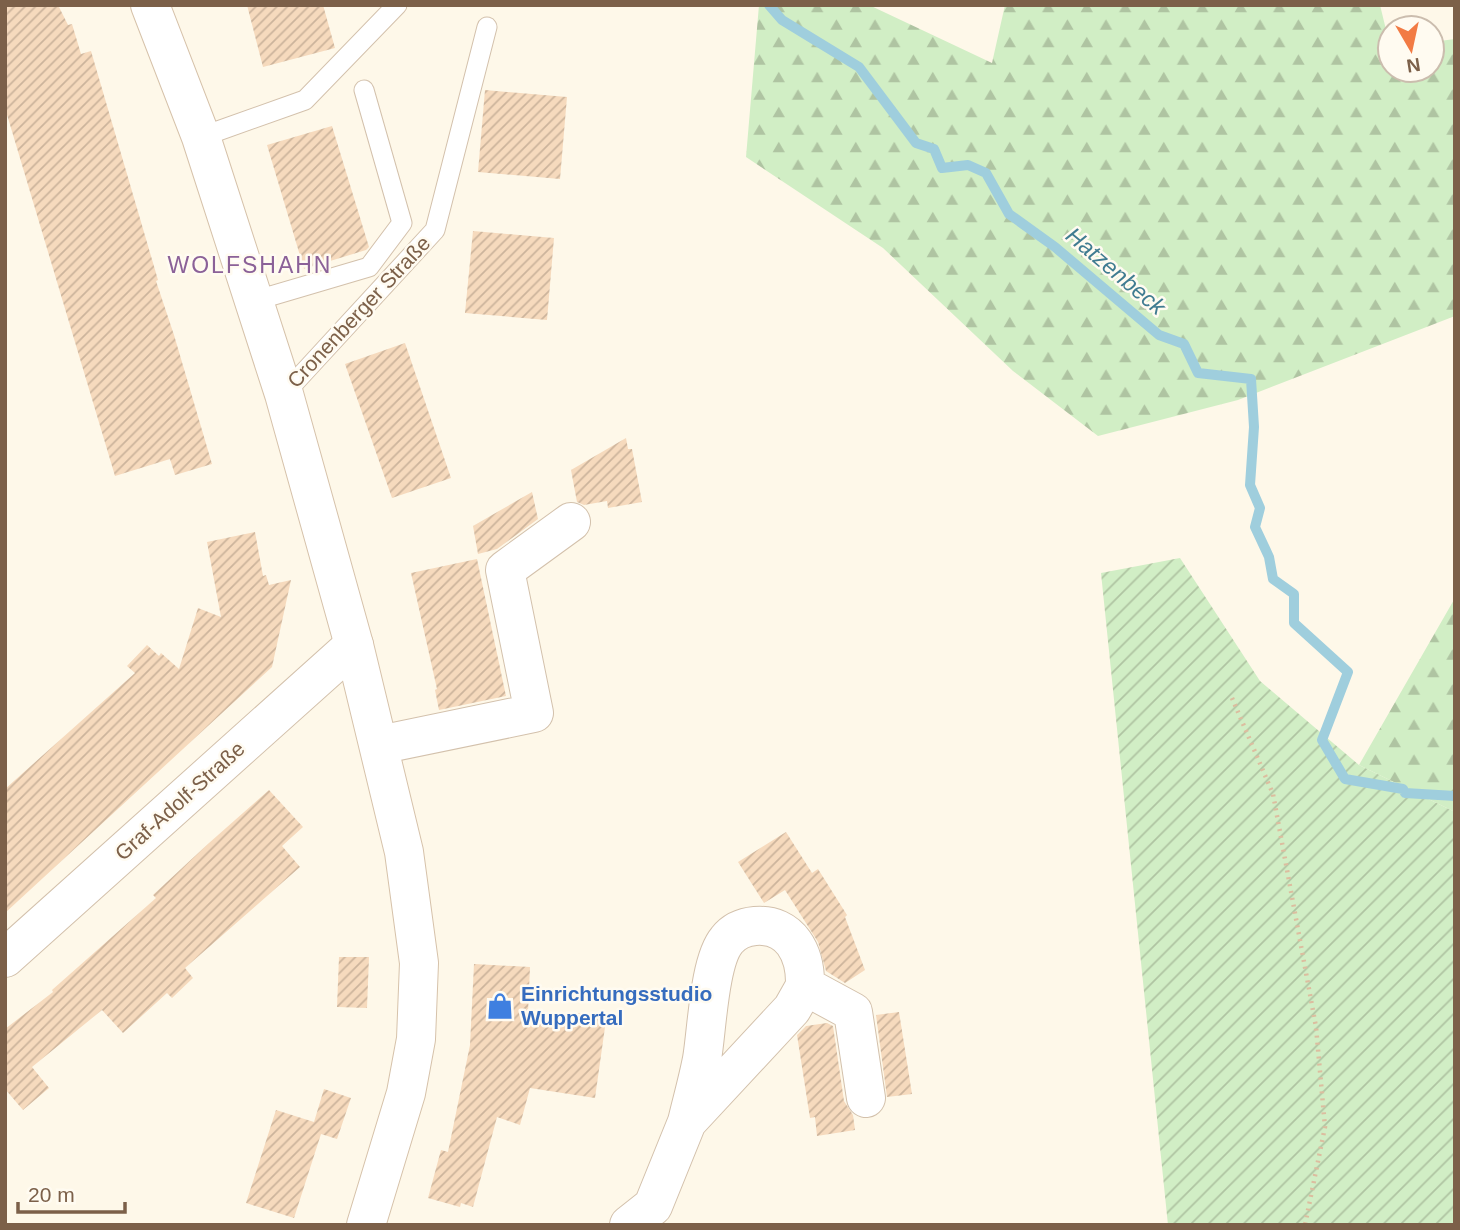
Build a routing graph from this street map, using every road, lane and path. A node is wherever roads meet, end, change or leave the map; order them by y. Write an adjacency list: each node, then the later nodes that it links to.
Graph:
1 (150, 5): 5 (street, Cronenberger Straße)
2 (397, 5): 5 (lane)
3 (486, 27): 7 (lane, Cronenberger Straße)
4 (364, 90): 6 (lane)
5 (201, 136): 6 (street, Cronenberger Straße)
6 (254, 301): 7 (street, Cronenberger Straße)
7 (284, 394): 9 (street, Cronenberger Straße)
8 (571, 522): 11 (street)
9 (354, 645): 11 (street, Cronenberger Straße); 12 (street, Graf-Adolf-Straße)
10 (1232, 698): 18 (path)
11 (379, 745): 16 (street, Cronenberger Straße)
12 (5, 958)
13 (805, 986): 14 (street); 15 (street); 15 (street)
14 (866, 1098)
15 (687, 1122): 17 (street)
16 (366, 1225)
17 (629, 1225)
18 (1305, 1225)

